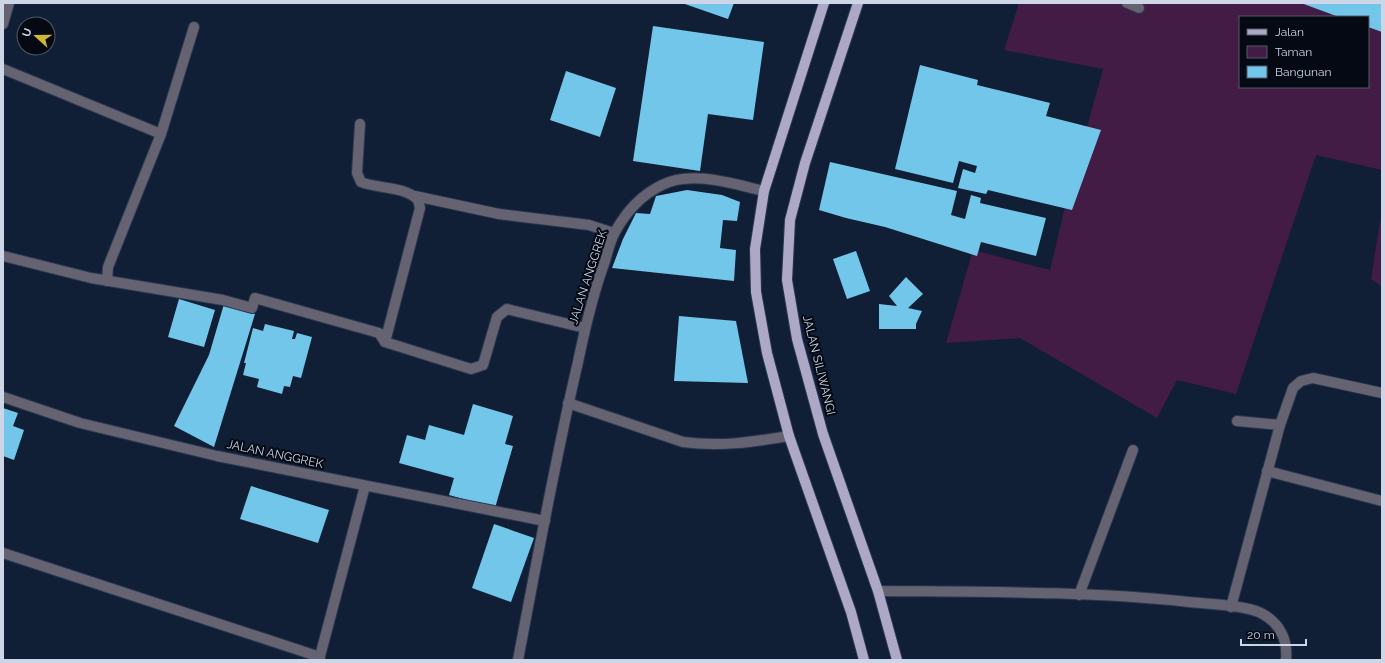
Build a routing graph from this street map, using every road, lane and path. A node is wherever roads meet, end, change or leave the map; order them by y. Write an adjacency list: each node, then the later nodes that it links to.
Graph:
1 (9, 3): 6 (street)
2 (824, 3): 11 (main road)
3 (858, 3): 30 (main road, JALAN SILIWANGI)
4 (1127, 3): 5 (street)
5 (1139, 8)
6 (3, 24)
7 (194, 27): 10 (street)
8 (3, 69): 10 (street)
9 (360, 124): 12 (street)
10 (161, 134): 15 (street)
11 (764, 191): 13 (street, JALAN ANGGREK); 23 (main road)
12 (415, 196): 13 (street); 17 (street)
13 (614, 233): 16 (street, JALAN ANGGREK)
14 (3, 256): 15 (street)
15 (106, 281): 17 (street)
16 (585, 328): 17 (street); 20 (street, JALAN ANGGREK)
17 (385, 342)
18 (1382, 393): 22 (street)
19 (3, 397): 26 (street, JALAN ANGGREK)
20 (568, 403): 23 (street); 28 (street, JALAN ANGGREK)
21 (1237, 421): 22 (street)
22 (1280, 425): 25 (street)
23 (789, 436): 35 (main road)
24 (1133, 450): 31 (street)
25 (1267, 471): 27 (street); 32 (street)
26 (365, 486): 28 (street, JALAN ANGGREK); 33 (street)
27 (1382, 501)
28 (545, 522): 34 (street, JALAN ANGGREK)
29 (3, 553): 33 (street)
30 (878, 591): 31 (street); 36 (main road, JALAN SILIWANGI)
31 (1079, 595): 32 (street)
32 (1231, 607): 37 (street)
33 (319, 659)
34 (518, 660)
35 (864, 660)
36 (897, 660)
37 (1286, 660)

